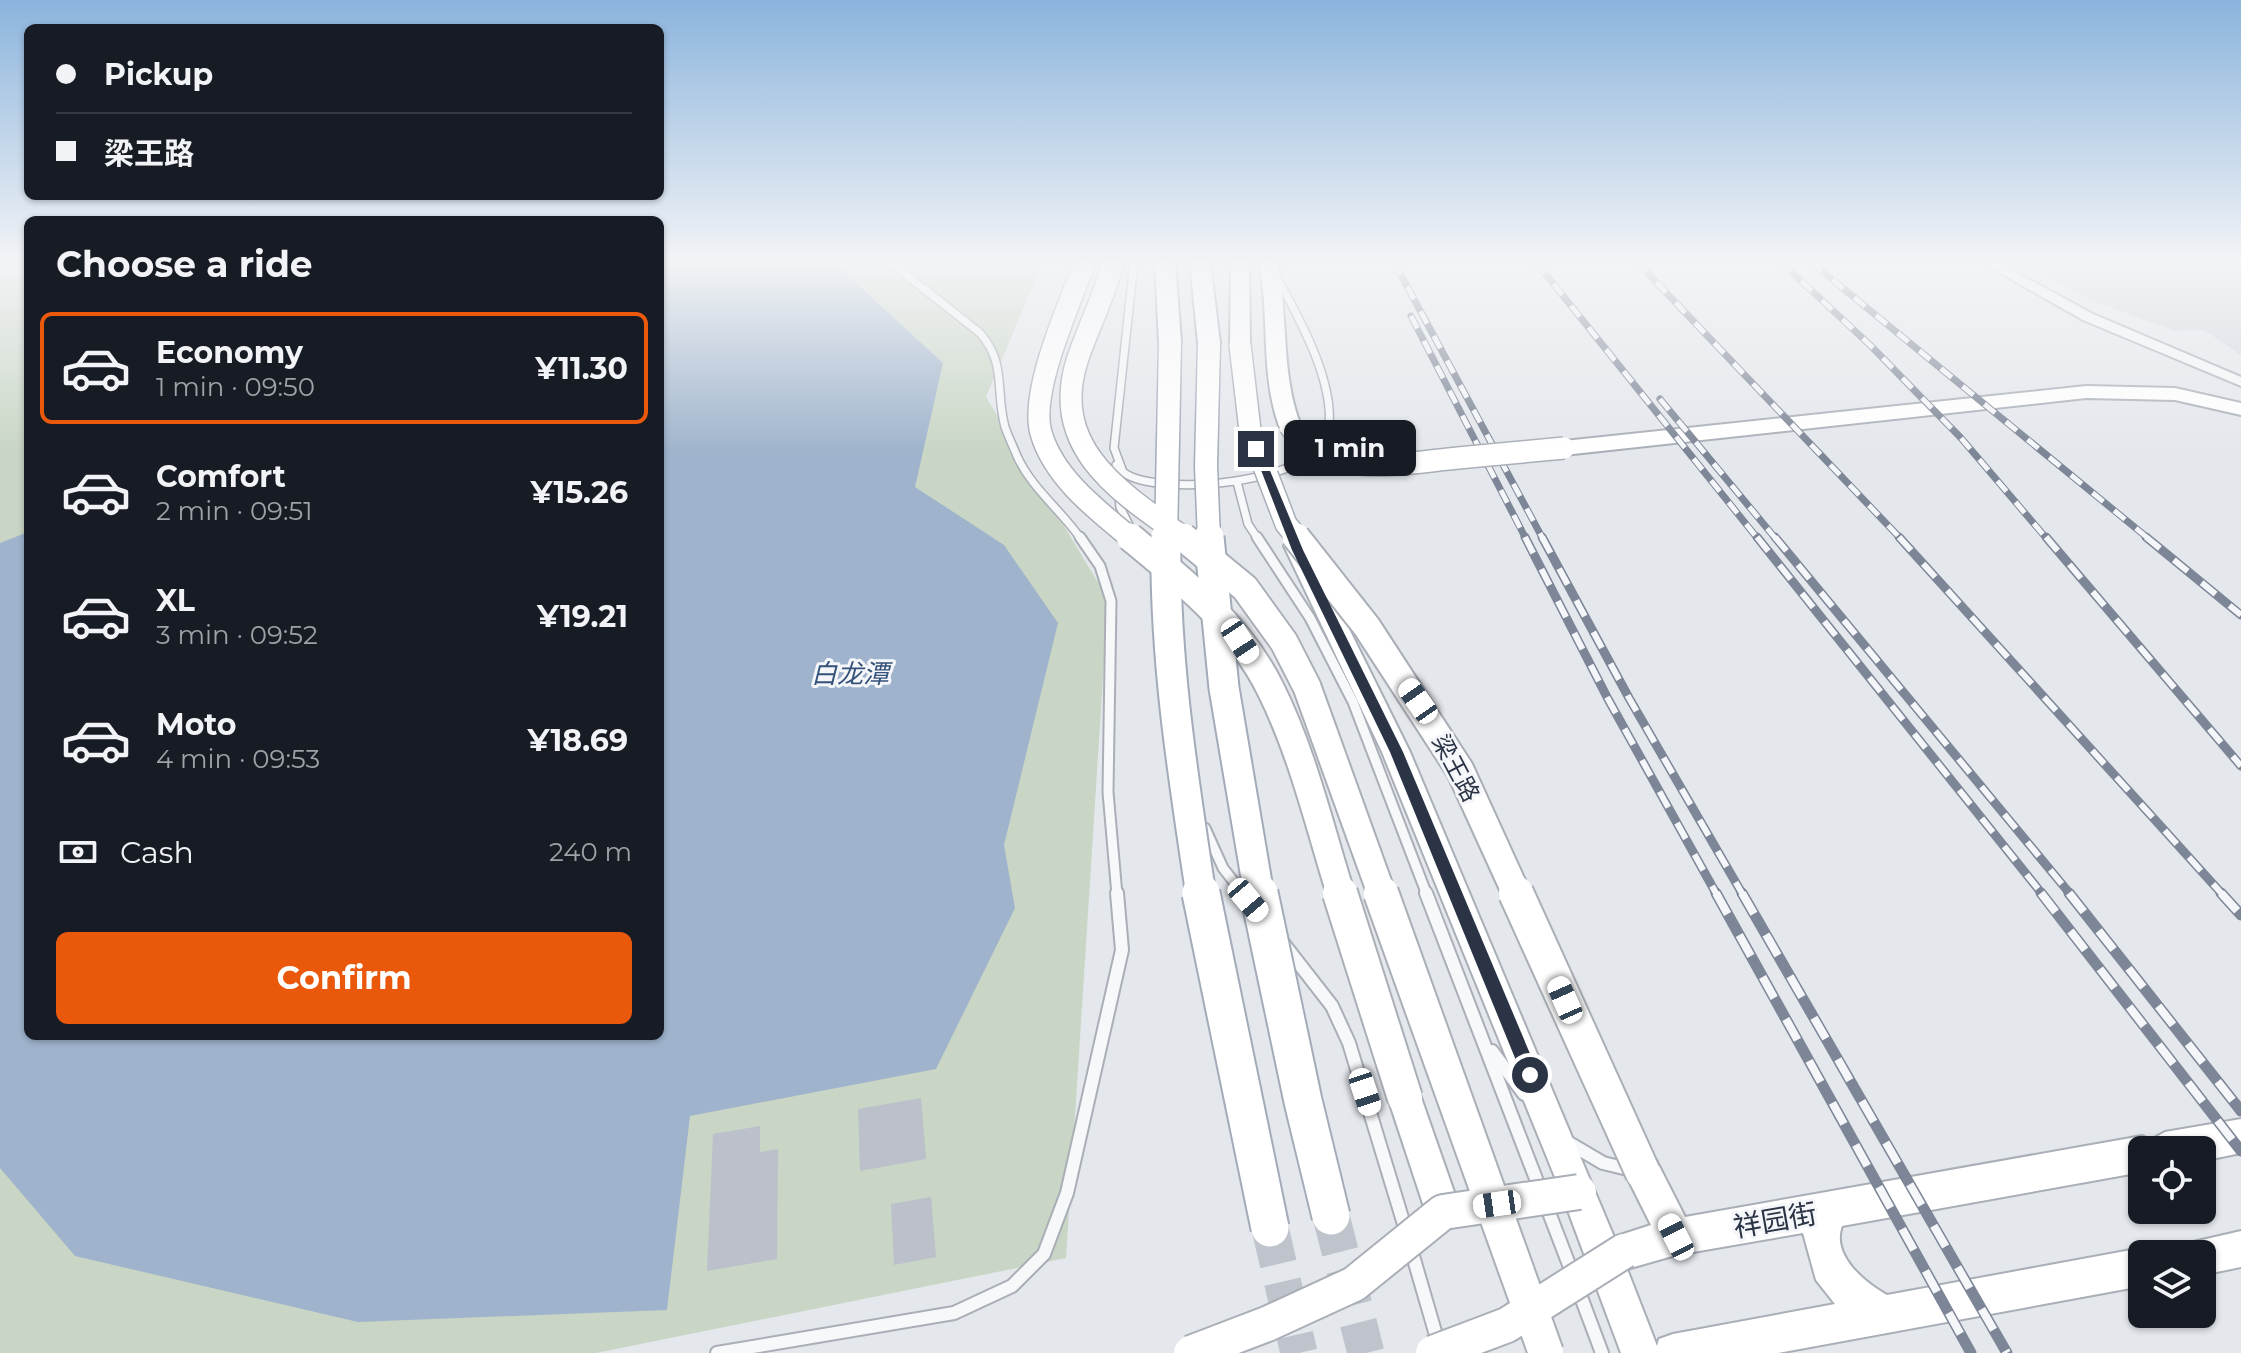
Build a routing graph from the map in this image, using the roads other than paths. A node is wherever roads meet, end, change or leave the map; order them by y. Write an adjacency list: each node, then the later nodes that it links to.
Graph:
1 (970, 325): 33 (lane)
2 (1063, 325): 25 (street, bridge)
3 (1093, 325): 37 (street, bridge)
4 (1127, 325): 13 (lane)
5 (1169, 325): 27 (main road, bridge)
6 (1207, 325): 26 (main road, bridge)
7 (1240, 325): 15 (street, 梁王路, bridge)
8 (1277, 325): 12 (street, bridge)
9 (1302, 325): 14 (lane)
10 (2107, 325): 11 (street)
11 (2241, 382)
12 (2241, 409)
13 (1116, 465): 14 (lane); 16 (lane)
14 (1237, 482): 18 (lane)
15 (1286, 524): 22 (street, 梁王路, bridge); 23 (street, bridge)
16 (1180, 599)
17 (1187, 695): 36 (lane)
18 (1484, 1040): 22 (lane); 38 (lane)
19 (2241, 1136): 20 (street)
20 (2216, 1141)
21 (2128, 1157): 24 (street, 祥园街)
22 (1643, 1173): 28 (street, 梁王路)
23 (1579, 1192): 25 (street, bridge); 39 (street)
24 (1829, 1211): 28 (street, 祥园街); 32 (street)
25 (1443, 1212): 34 (street, bridge)
26 (1331, 1216)
27 (1270, 1228)
28 (1676, 1237): 35 (street, 祥园街, bridge)
29 (2241, 1249): 30 (street)
30 (2216, 1253)
31 (2128, 1270): 32 (street)
32 (1886, 1315): 40 (street)
33 (717, 1353)
34 (1191, 1353)
35 (1433, 1353)
36 (1441, 1353)
37 (1546, 1353)
38 (1602, 1353)
39 (1640, 1353)
40 (1673, 1353)

